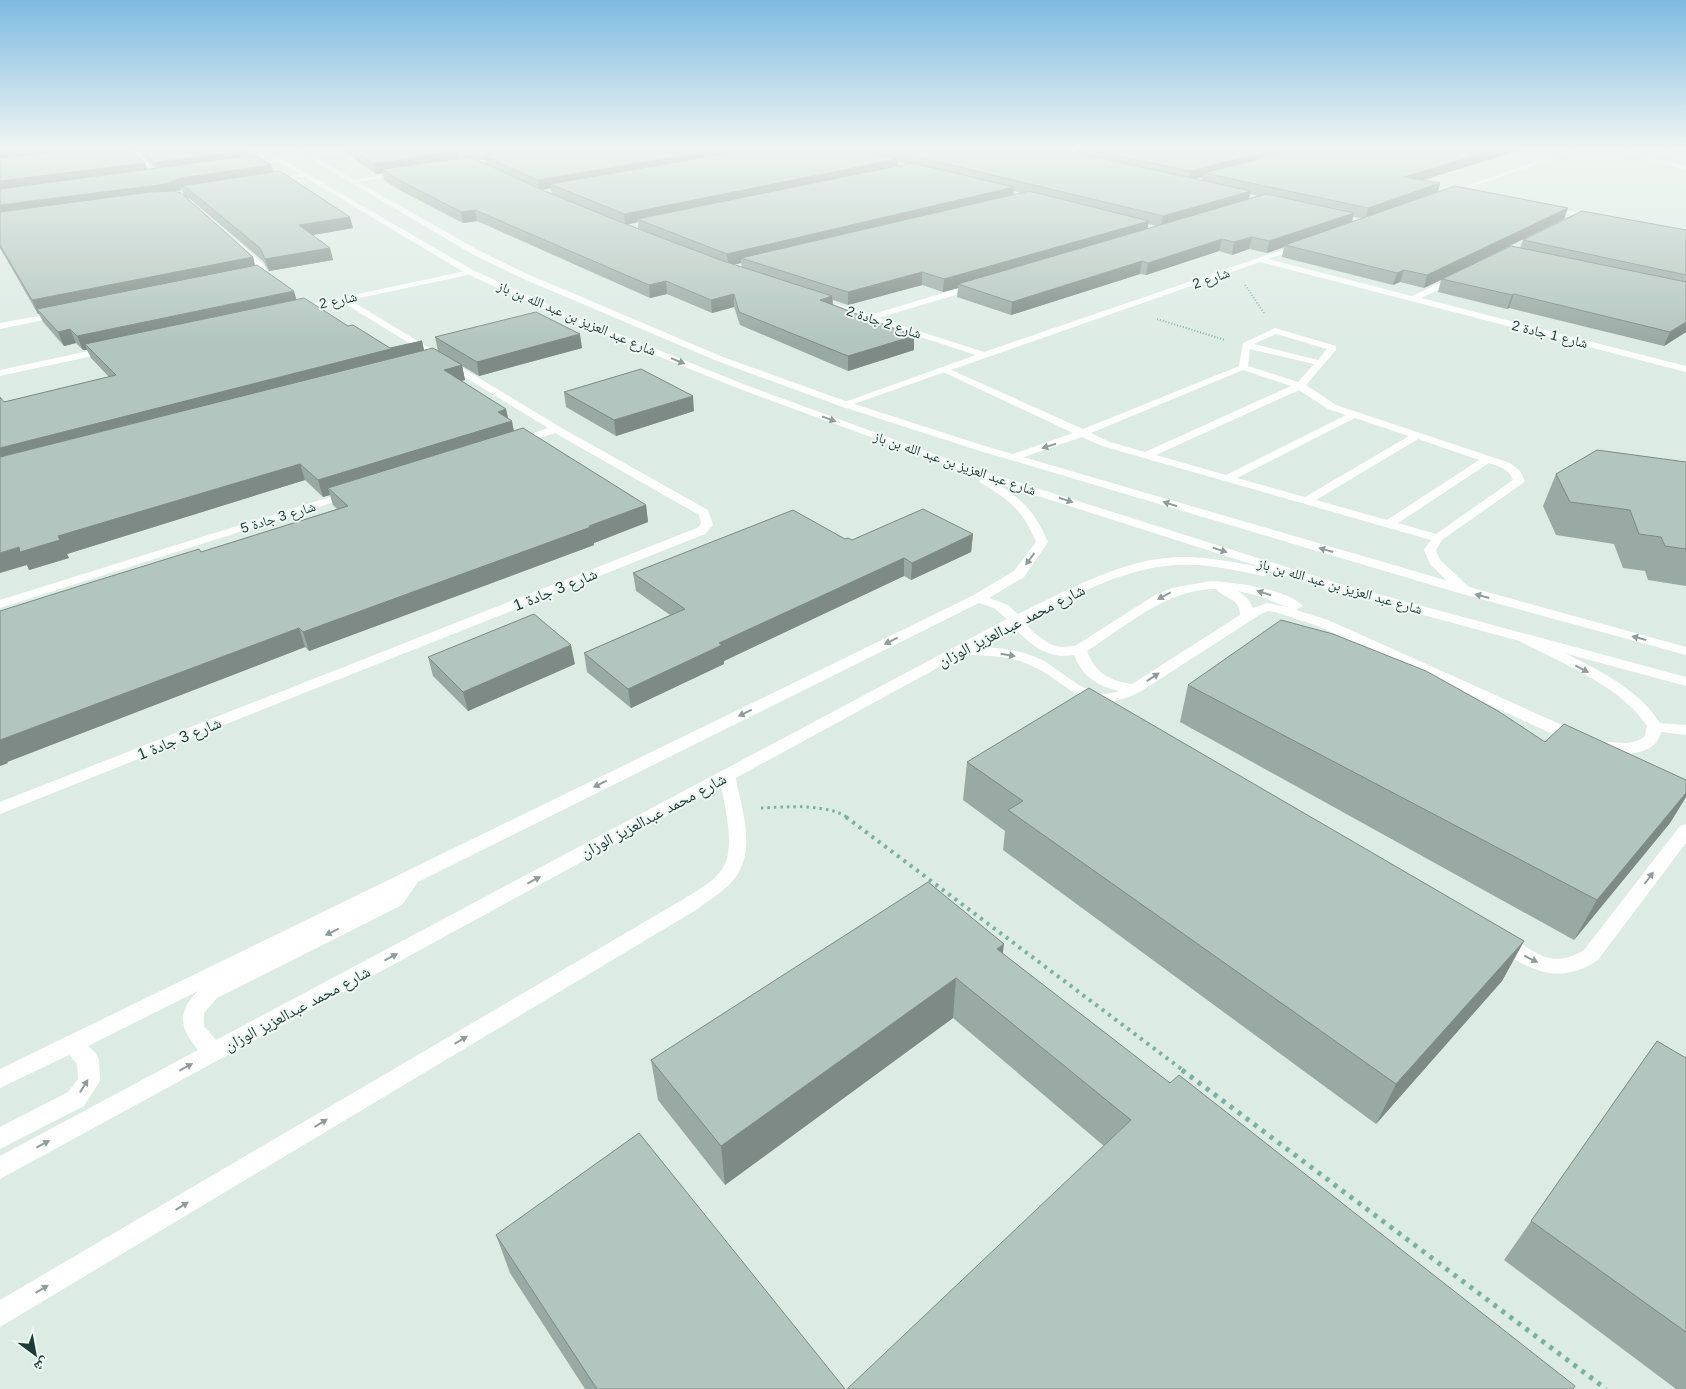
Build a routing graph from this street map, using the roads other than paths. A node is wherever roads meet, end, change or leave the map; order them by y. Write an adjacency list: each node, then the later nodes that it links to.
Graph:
1 (372, 214): 10 (street, شارع عبد العزيز بن عبد الله بن باز)
2 (409, 214): 15 (street, شارع عبد العزيز بن عبد الله بن باز)
3 (1576, 214): 4 (street)
4 (1582, 215): 5 (street); 6 (street)
5 (1601, 219)
6 (1574, 220)
7 (230, 239): 12 (street)
8 (1307, 243): 9 (street, شارع 2)
9 (1261, 260): 17 (street, شارع 1 جادة 2); 27 (street, شارع 2)
10 (470, 272): 14 (street, شارع عبد العزيز بن عبد الله بن باز); 16 (street, شارع 2)
11 (1464, 275): 17 (street)
12 (238, 279)
13 (981, 284): 22 (street)
14 (513, 290): 15 (street); 21 (street, شارع عبد العزيز بن عبد الله بن باز)
15 (575, 298): 24 (street, شارع عبد العزيز بن عبد الله بن باز)
16 (343, 299): 19 (street, شارع 2); 36 (street, شارع 3 جادة 1)
17 (1413, 299): 30 (street, شارع 1 جادة 2)
18 (825, 303): 22 (street, شارع 2 جادة 2)
19 (286, 312)
20 (65, 313): 23 (street)
21 (576, 313): 24 (street); 43 (street, شارع عبد العزيز بن عبد الله بن باز, one-way to 43)
22 (869, 318): 27 (street, شارع 2 جادة 2)
23 (4, 323)
24 (659, 333): 34 (street, شارع عبد العزيز بن عبد الله بن باز)
25 (1246, 346): 28 (street); 28 (street); 29 (street)
26 (114, 349): 32 (street)
27 (984, 355): 31 (street, شارع 2)
28 (1320, 363): 33 (street)
29 (1243, 367): 33 (street); 37 (street)
30 (1686, 369)
31 (944, 370): 34 (street, شارع 2); 37 (street)
32 (0, 374)
33 (1300, 386): 35 (street); 40 (street)
34 (844, 404): 41 (street, شارع عبد العزيز بن عبد الله بن باز)
35 (1355, 414): 38 (street); 44 (street)
36 (556, 429): 39 (street); 70 (street, شارع 3 جادة 1)
37 (1083, 433): 40 (street); 41 (street, one-way to 41)
38 (1418, 436): 42 (street); 46 (street)
39 (509, 444)
40 (1147, 455): 44 (street)
41 (1014, 457): 51 (street, شارع عبد العزيز بن عبد الله بن باز, one-way to 41)
42 (1488, 459): 47 (street); 48 (street)
43 (960, 467): 50 (street, شارع عبد العزيز بن عبد الله بن باز, one-way to 50); 52 (street, one-way to 52)
44 (1228, 478): 46 (street)
45 (358, 492): 53 (street, شارع 3 جادة 5)
46 (1306, 500): 47 (street)
47 (1388, 524): 48 (street)
48 (1438, 538): 51 (street)
49 (1211, 586): 54 (street); 56 (street, one-way to 49); 59 (street, one-way to 59)
50 (1332, 586): 55 (street, شارع محمد عبدالعزيز الوزان); 57 (street, شارع عبد العزيز بن عبد الله بن باز)
51 (1464, 590): 60 (street, شارع عبد العزيز بن عبد الله بن باز, one-way to 51)
52 (977, 599): 55 (street); 72 (street, one-way to 72)
53 (0, 604)
54 (1247, 617): 56 (street); 62 (street, one-way to 54)
55 (1015, 620): 58 (street, شارع محمد عبدالعزيز الوزان); 59 (street)
56 (1323, 623): 67 (street)
57 (1524, 638): 61 (street, شارع عبد العزيز بن عبد الله بن باز); 65 (street, one-way to 65)
58 (960, 650): 63 (street, one-way to 63); 69 (street, شارع محمد عبدالعزيز الوزان)
59 (1079, 650): 62 (street)
60 (1686, 651)
61 (1686, 682)
62 (1135, 689): 63 (street)
63 (1103, 700): 64 (street)
64 (1111, 716)
65 (1656, 727): 66 (street); 67 (street)
66 (1686, 730)
67 (1593, 746): 68 (street)
68 (1635, 764)
69 (727, 775): 75 (street, شارع محمد عبدالعزيز الوزان, one-way to 69); 79 (street, one-way to 69)
70 (0, 808)
71 (1686, 830): 73 (street, one-way to 71)
72 (413, 876): 74 (street); 75 (street, one-way to 75)
73 (1483, 932)
74 (72, 1044): 76 (street); 77 (street, one-way to 74)
75 (214, 1052): 78 (street, شارع محمد عبدالعزيز الوزان, one-way to 75)
76 (0, 1079)
77 (0, 1139)
78 (0, 1168)
79 (0, 1314)

